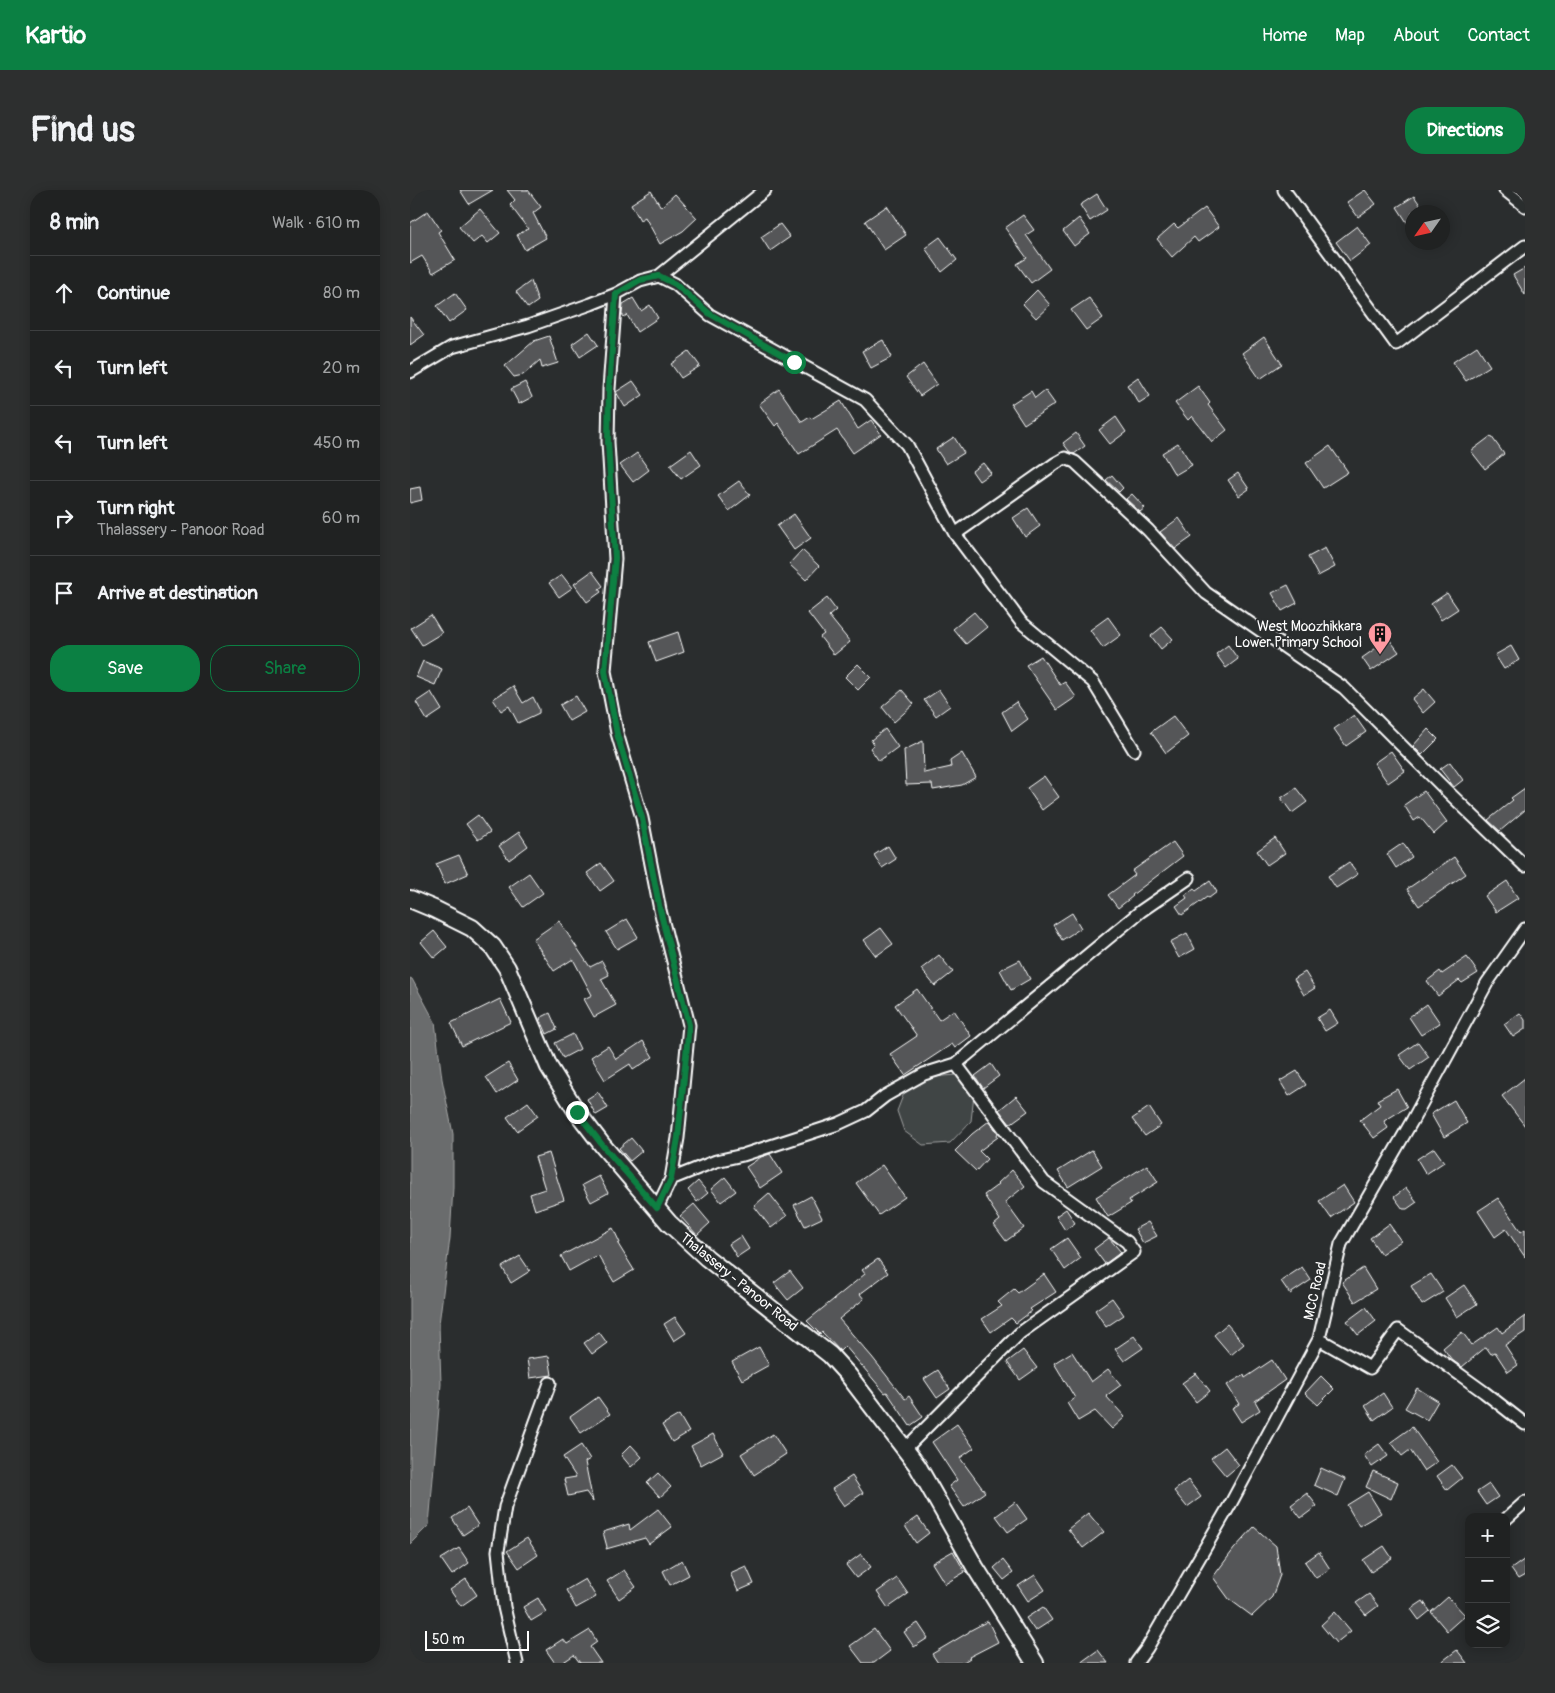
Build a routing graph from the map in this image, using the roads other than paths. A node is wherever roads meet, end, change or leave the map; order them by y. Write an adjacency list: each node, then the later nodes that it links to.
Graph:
1 (765, 190): 6 (street)
2 (1284, 190): 5 (street)
3 (1505, 190): 4 (street)
4 (1525, 206)
5 (1525, 246)
6 (659, 276): 7 (street); 9 (street)
7 (616, 294): 8 (street); 16 (street)
8 (410, 372)
9 (955, 534): 10 (street); 11 (street)
10 (1134, 750)
11 (1525, 866)
12 (1189, 878): 15 (street)
13 (410, 899): 17 (main road, Thalassery - Panoor Road)
14 (1525, 929): 18 (street, MCC Road)
15 (956, 1064): 16 (street); 21 (street)
16 (671, 1179): 17 (street)
17 (657, 1208): 21 (main road, Thalassery - Panoor Road)
18 (1319, 1339): 20 (street); 26 (street, MCC Road)
19 (550, 1383): 24 (street)
20 (1525, 1424)
21 (906, 1448): 25 (main road, Thalassery - Panoor Road)
22 (1525, 1502): 23 (street)
23 (1510, 1515)
24 (517, 1663)
25 (1035, 1663)
26 (1136, 1663)

